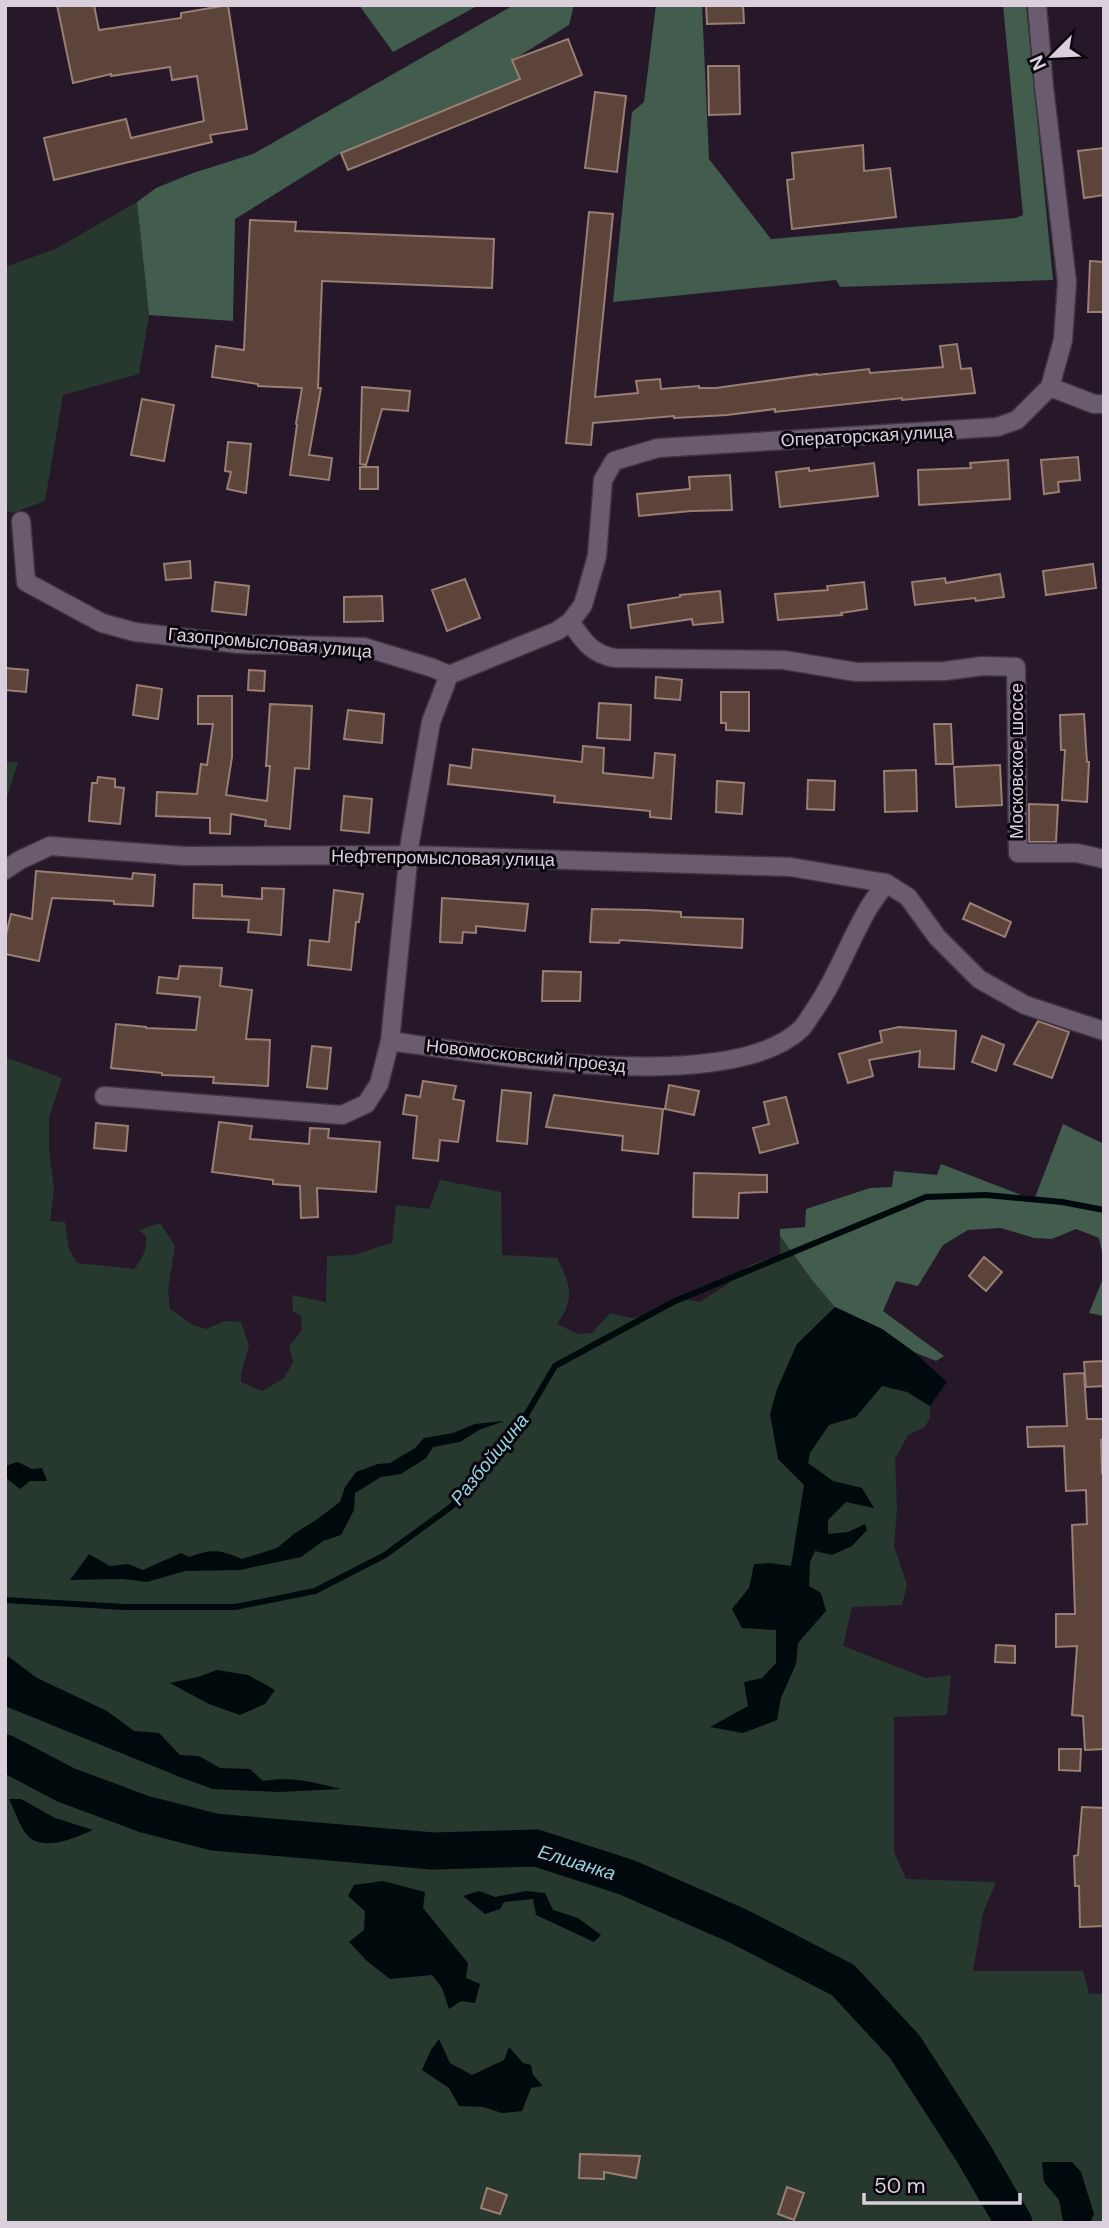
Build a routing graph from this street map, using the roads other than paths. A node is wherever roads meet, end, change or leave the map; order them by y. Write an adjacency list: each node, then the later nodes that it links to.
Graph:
1 (1037, 5): 2 (street)
2 (1051, 387): 3 (street); 5 (street, Операторская улица)
3 (1104, 404)
4 (21, 521): 6 (street, Газопромысловая улица)
5 (570, 622): 6 (street); 8 (street, Московское шоссе)
6 (449, 675): 7 (street)
7 (408, 855): 9 (street, Нефтепромысловая улица); 10 (street, Нефтепромысловая улица); 12 (street)
8 (1104, 859)
9 (5, 870)
10 (886, 883): 11 (street); 12 (street, Новомосковский проезд)
11 (1104, 1031)
12 (390, 1041): 13 (street)
13 (104, 1096)

